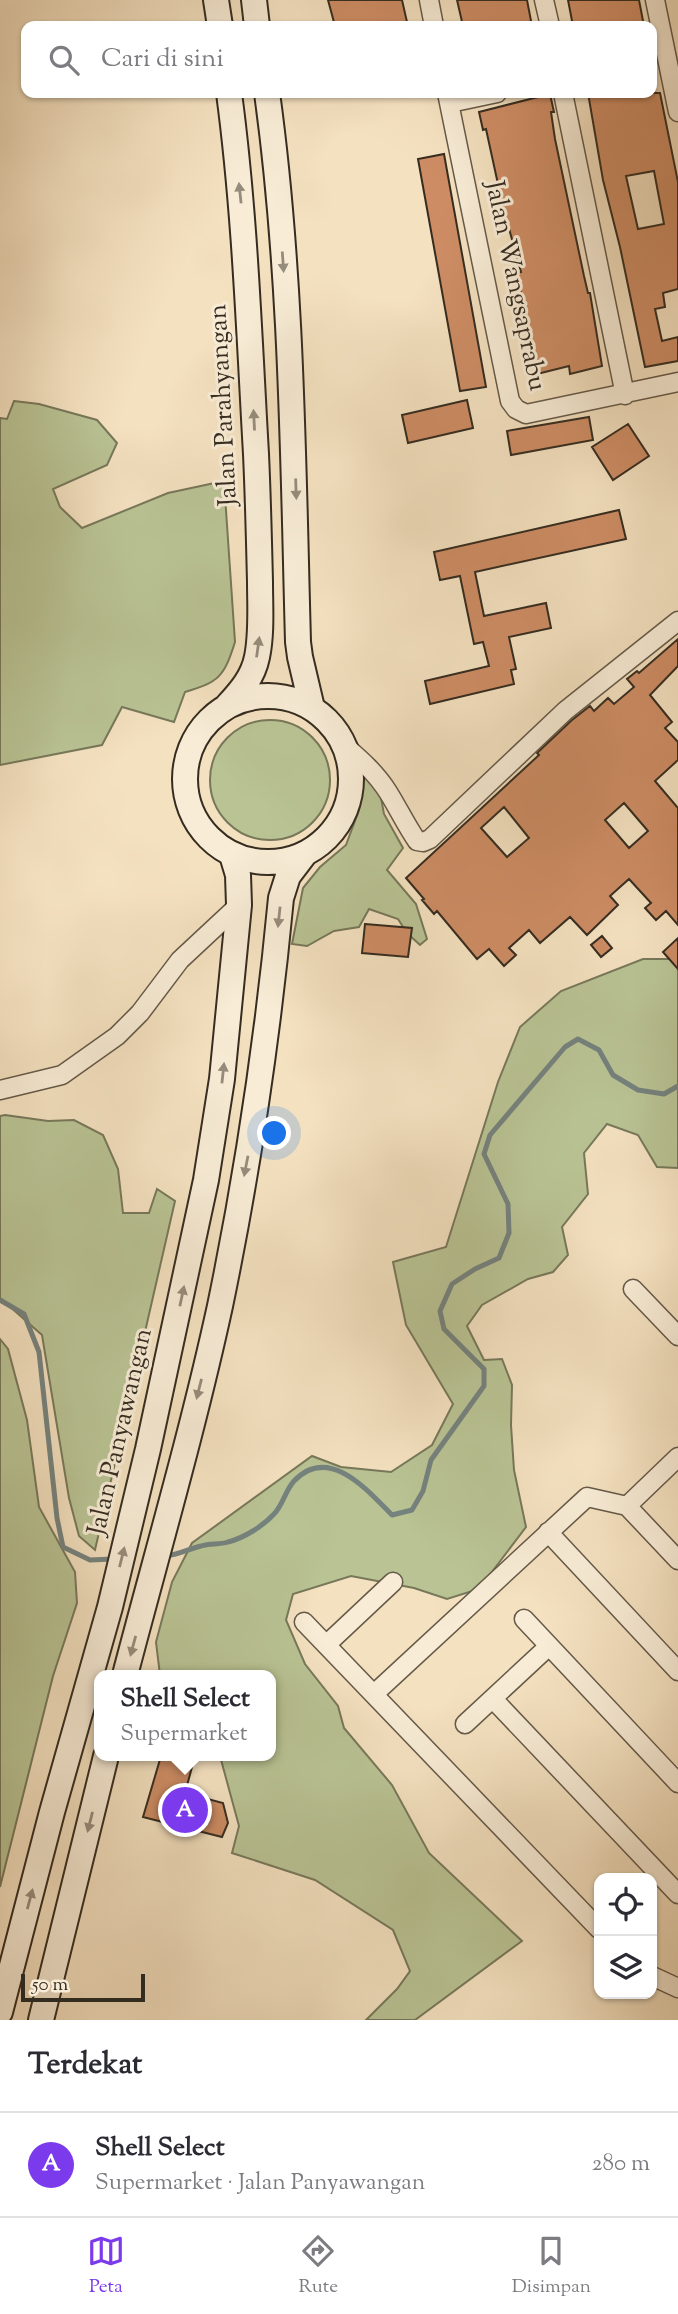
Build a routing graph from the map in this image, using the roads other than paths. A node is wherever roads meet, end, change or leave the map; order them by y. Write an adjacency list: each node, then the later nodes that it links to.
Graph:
1 (216, 0): 6 (main road)
2 (254, 0): 7 (main road)
3 (429, 0): 8 (street)
4 (544, 0): 9 (street)
5 (654, 0): 10 (street)
6 (219, 21)
7 (256, 21)
8 (433, 21)
9 (549, 21)
10 (665, 55): 15 (street)
11 (230, 98): 19 (main road, Jalan Parahyangan, one-way to 11)
12 (273, 98): 20 (main road, one-way to 20)
13 (449, 98): 17 (street, Jalan Wangsaprabu)
14 (564, 98): 17 (street)
15 (678, 112)
16 (678, 382): 17 (street, Jalan Wangsaprabu)
17 (625, 395)
18 (678, 621): 21 (street)
19 (227, 706): 20 (main road); 22 (main road)
20 (312, 708): 21 (main road)
21 (345, 746): 23 (main road)
22 (232, 855): 23 (main road); 24 (main road, Jalan Panyawangan)
23 (304, 855): 37 (main road, one-way to 37)
24 (239, 905): 25 (street); 48 (main road, Jalan Panyawangan, one-way to 24)
25 (0, 1090)
26 (634, 1289): 27 (street)
27 (678, 1336)
28 (678, 1457): 29 (street)
29 (627, 1506): 30 (street); 31 (street)
30 (548, 1532): 38 (street); 39 (street)
31 (678, 1560)
32 (393, 1582): 35 (street)
33 (524, 1619): 36 (street)
34 (304, 1622): 35 (street)
35 (326, 1645): 39 (street)
36 (549, 1646): 40 (street); 43 (street)
37 (126, 1670)
38 (678, 1671)
39 (374, 1694): 45 (street)
40 (493, 1699): 41 (street); 44 (street)
41 (465, 1724)
42 (105, 1761): 49 (main road, one-way to 49)
43 (678, 1783)
44 (678, 1894)
45 (594, 1924)
46 (657, 1978): 47 (street)
47 (678, 1988)
48 (0, 2012)
49 (41, 2020)

